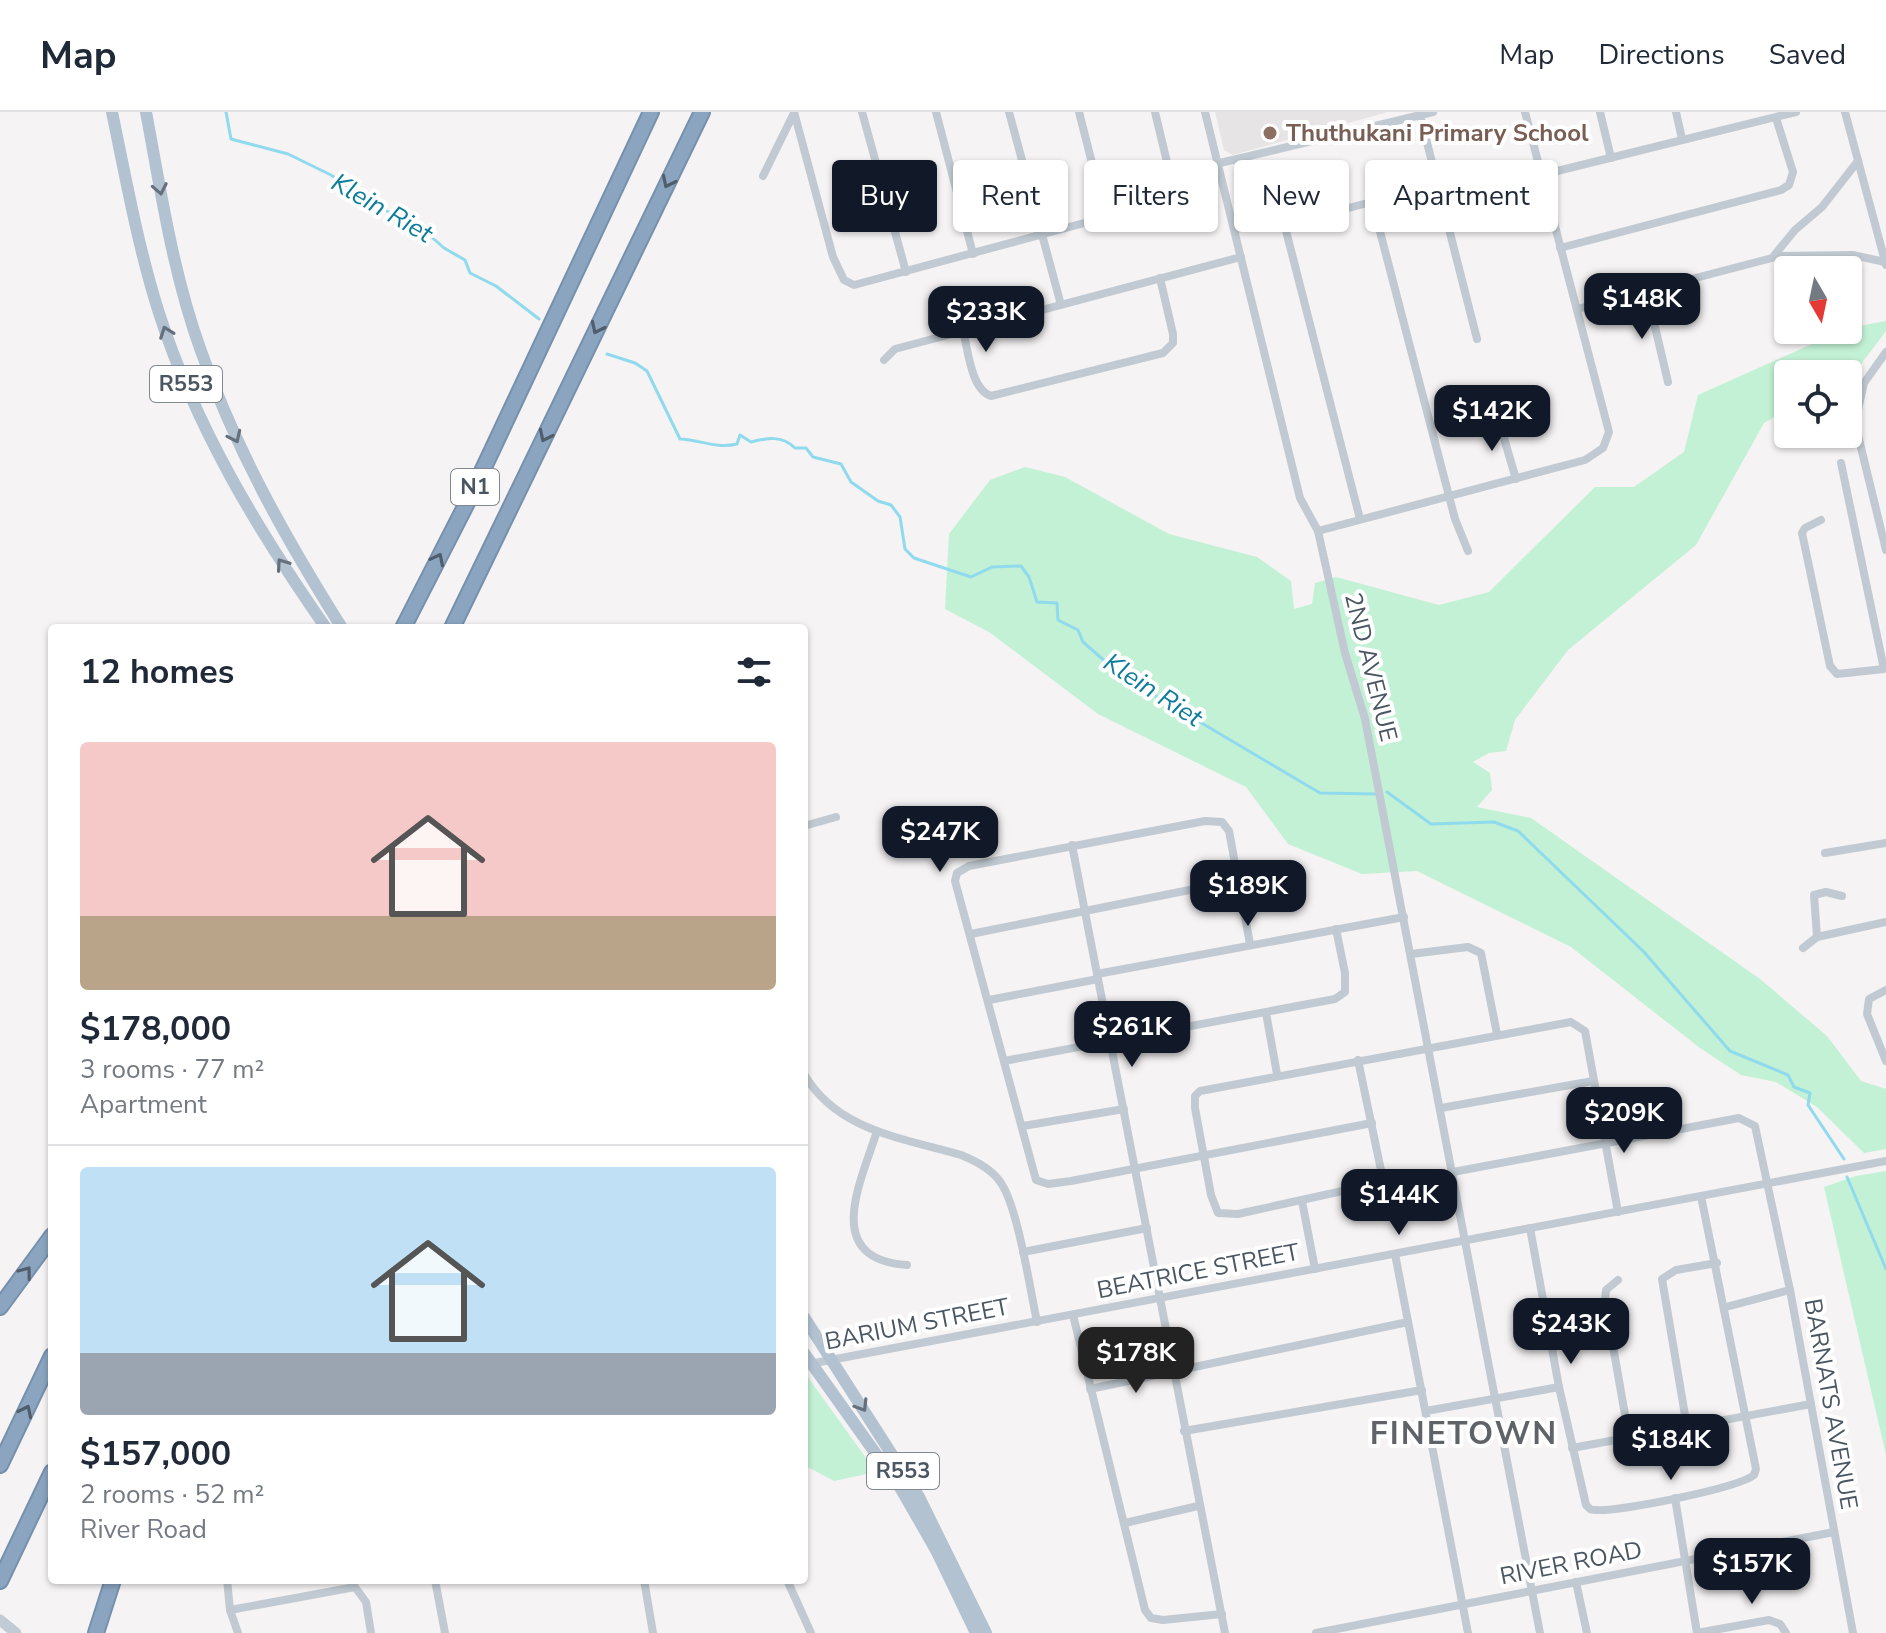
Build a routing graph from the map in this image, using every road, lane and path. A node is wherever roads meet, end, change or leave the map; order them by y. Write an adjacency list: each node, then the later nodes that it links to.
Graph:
1 (112, 112): 65 (main road, R553, one-way to 1)
2 (146, 112): 66 (main road, R553, one-way to 66)
3 (651, 112): 67 (highway, N1, one-way to 3)
4 (702, 112): 68 (highway, N1, one-way to 68)
5 (794, 112): 29 (street); 46 (street)
6 (862, 112): 46 (street)
7 (936, 112): 39 (street)
8 (1009, 112): 37 (street)
9 (1079, 112): 22 (street)
10 (1155, 112): 23 (street)
11 (1205, 112): 27 (street, 2ND AVENUE)
12 (1433, 112): 18 (street)
13 (1525, 112): 25 (street)
14 (1600, 112): 21 (street)
15 (1676, 112): 20 (street)
16 (1796, 112): 19 (street)
17 (1845, 112): 26 (street)
18 (1420, 115): 24 (street); 27 (street)
19 (1782, 115): 20 (street); 38 (street)
20 (1682, 139): 21 (street)
21 (1611, 158): 28 (street)
22 (1091, 160)
23 (1165, 160)
24 (1432, 160)
25 (1537, 160)
26 (1858, 161): 40 (street); 45 (street)
27 (1220, 163): 31 (street, 2ND AVENUE)
28 (1558, 171)
29 (763, 176)
30 (1084, 224): 37 (street)
31 (1234, 225)
32 (1236, 232): 42 (street, 2ND AVENUE)
33 (1286, 232): 60 (street)
34 (1380, 232): 59 (street)
35 (1451, 232): 52 (street)
36 (1556, 232): 38 (street)
37 (1042, 235): 39 (street); 49 (street)
38 (1560, 248): 50 (street)
39 (973, 254): 46 (street)
40 (1776, 256): 41 (street)
41 (1857, 256)
42 (1241, 257): 47 (street); 62 (street, 2ND AVENUE)
43 (1774, 257): 48 (street)
44 (1862, 257): 45 (street)
45 (1886, 263)
46 (906, 272)
47 (1160, 278): 49 (street); 51 (street)
48 (1647, 293): 50 (street); 55 (street)
49 (1061, 305): 51 (street)
50 (1577, 309): 58 (street)
51 (963, 331): 54 (street)
52 (1477, 339)
53 (1886, 352): 63 (street)
54 (884, 360)
55 (1668, 382)
56 (1498, 418): 58 (street)
57 (1841, 463): 69 (street)
58 (1516, 479): 59 (street)
59 (1450, 495): 60 (street); 64 (street)
60 (1360, 519): 62 (street)
61 (1821, 520): 69 (street)
62 (1318, 531): 78 (street, 2ND AVENUE)
63 (1886, 550)
64 (1468, 551)
65 (323, 624)
66 (339, 624)
67 (405, 624)
68 (454, 624)
69 (1885, 672)
70 (836, 817): 71 (street)
71 (808, 825)
72 (1886, 843): 74 (street)
73 (1072, 845): 75 (street); 77 (street); 81 (street)
74 (1825, 853)
75 (1239, 880): 77 (street); 83 (street)
76 (1842, 896): 82 (street)
77 (1084, 910): 81 (street); 86 (street)
78 (1404, 917): 80 (street); 85 (street, 2ND AVENUE)
79 (1886, 922): 82 (street)
80 (1336, 929): 83 (street); 89 (street)
81 (971, 934): 88 (street)
82 (1817, 937): 84 (street)
83 (1250, 944): 86 (street)
84 (1803, 948)
85 (1411, 954): 90 (street); 92 (street, 2ND AVENUE)
86 (1098, 976): 88 (street); 91 (street)
87 (1886, 990): 95 (street)
88 (989, 1000): 94 (street)
89 (1266, 1013): 91 (street); 96 (street)
90 (1497, 1034): 92 (street); 98 (street)
91 (1111, 1043): 94 (street); 100 (street)
92 (1429, 1047): 93 (street); 99 (street, 2ND AVENUE)
93 (1358, 1060): 96 (street); 101 (street)
94 (1004, 1061): 102 (street)
95 (1886, 1061)
96 (1277, 1074): 105 (street)
97 (808, 1080): 103 (street)
98 (1593, 1081): 99 (street); 104 (street)
99 (1441, 1108): 108 (street, 2ND AVENUE)
100 (1124, 1109): 102 (street); 107 (street)
101 (1372, 1123): 105 (street); 111 (street)
102 (1023, 1126): 107 (street)
103 (877, 1131): 117 (street); 120 (street)
104 (1605, 1142): 108 (street); 109 (street, BARNATS AVENUE); 112 (street)
105 (1203, 1154): 107 (street); 111 (street)
106 (1886, 1161): 109 (street, BEATRICE STREET)
107 (1135, 1167): 113 (street)
108 (1453, 1172): 115 (street, 2ND AVENUE)
109 (1767, 1183): 110 (street, BEATRICE STREET); 123 (street, BARNATS AVENUE)
110 (1701, 1196): 112 (street, BEATRICE STREET); 119 (street)
111 (1302, 1201): 121 (street)
112 (1618, 1212): 114 (street, BEATRICE STREET)
113 (1147, 1228): 117 (street); 124 (street)
114 (1530, 1228): 115 (street, BEATRICE STREET); 136 (street)
115 (1466, 1240): 118 (street, BEATRICE STREET); 139 (street, 2ND AVENUE)
116 (48, 1241): 125 (highway, one-way to 116)
117 (1023, 1252): 128 (street)
118 (1395, 1254): 121 (street, BEATRICE STREET); 129 (street)
119 (1717, 1263): 126 (street); 143 (street)
120 (907, 1265)
121 (1315, 1269): 124 (street, BEATRICE STREET)
122 (1618, 1280): 145 (street)
123 (1790, 1290): 126 (street); 140 (street, BARNATS AVENUE)
124 (1161, 1298): 127 (street, BEATRICE STREET); 135 (street)
125 (0, 1307)
126 (1726, 1307): 142 (street)
127 (1073, 1315): 128 (street, BEATRICE STREET); 137 (street)
128 (1037, 1322): 132 (street, BARIUM STREET)
129 (1408, 1322): 135 (street); 138 (street)
130 (808, 1323): 132 (main road, R553)
131 (808, 1361): 132 (street, BARIUM STREET)
132 (834, 1362): 172 (main road, R553, one-way to 172)
133 (48, 1364): 147 (highway, one-way to 133)
134 (808, 1364): 171 (main road, R553)
135 (1174, 1370): 137 (street); 144 (street)
136 (1559, 1387): 139 (street); 146 (street)
137 (1090, 1389): 151 (street)
138 (1422, 1390): 141 (street); 144 (street)
139 (1496, 1399): 141 (street); 161 (street, 2ND AVENUE)
140 (1811, 1404): 142 (street); 152 (street, BARNATS AVENUE)
141 (1426, 1411): 162 (street)
142 (1747, 1416): 143 (street); 149 (street)
143 (1687, 1427): 145 (street)
144 (1184, 1431): 150 (street)
145 (1629, 1438): 146 (street)
146 (1572, 1448): 149 (street)
147 (0, 1465)
148 (48, 1480): 154 (highway)
149 (1675, 1498): 153 (street)
150 (1198, 1506): 151 (street); 164 (street)
151 (1125, 1523): 164 (street)
152 (1834, 1532): 153 (street, RIVER ROAD); 180 (street, BARNATS AVENUE)
153 (1685, 1561): 155 (street, RIVER ROAD); 178 (street)
154 (0, 1581)
155 (1576, 1582): 161 (street, RIVER ROAD); 177 (street)
156 (112, 1584): 165 (highway)
157 (227, 1584): 163 (street)
158 (436, 1584): 168 (street)
159 (645, 1584): 169 (street)
160 (789, 1584): 170 (street)
161 (1532, 1591): 162 (street, RIVER ROAD); 176 (street, 2ND AVENUE)
162 (1463, 1604): 174 (street, RIVER ROAD); 175 (street)
163 (230, 1610): 166 (street); 167 (street)
164 (1222, 1614): 173 (street)
165 (98, 1629)
166 (238, 1633)
167 (371, 1633)
168 (445, 1633)
169 (653, 1633)
170 (811, 1633)
171 (976, 1633)
172 (986, 1633)
173 (1225, 1633)
174 (1316, 1633)
175 (1468, 1633)
176 (1540, 1633)
177 (1587, 1633)
178 (1697, 1633): 179 (street)
179 (1786, 1633)
180 (1853, 1633)

